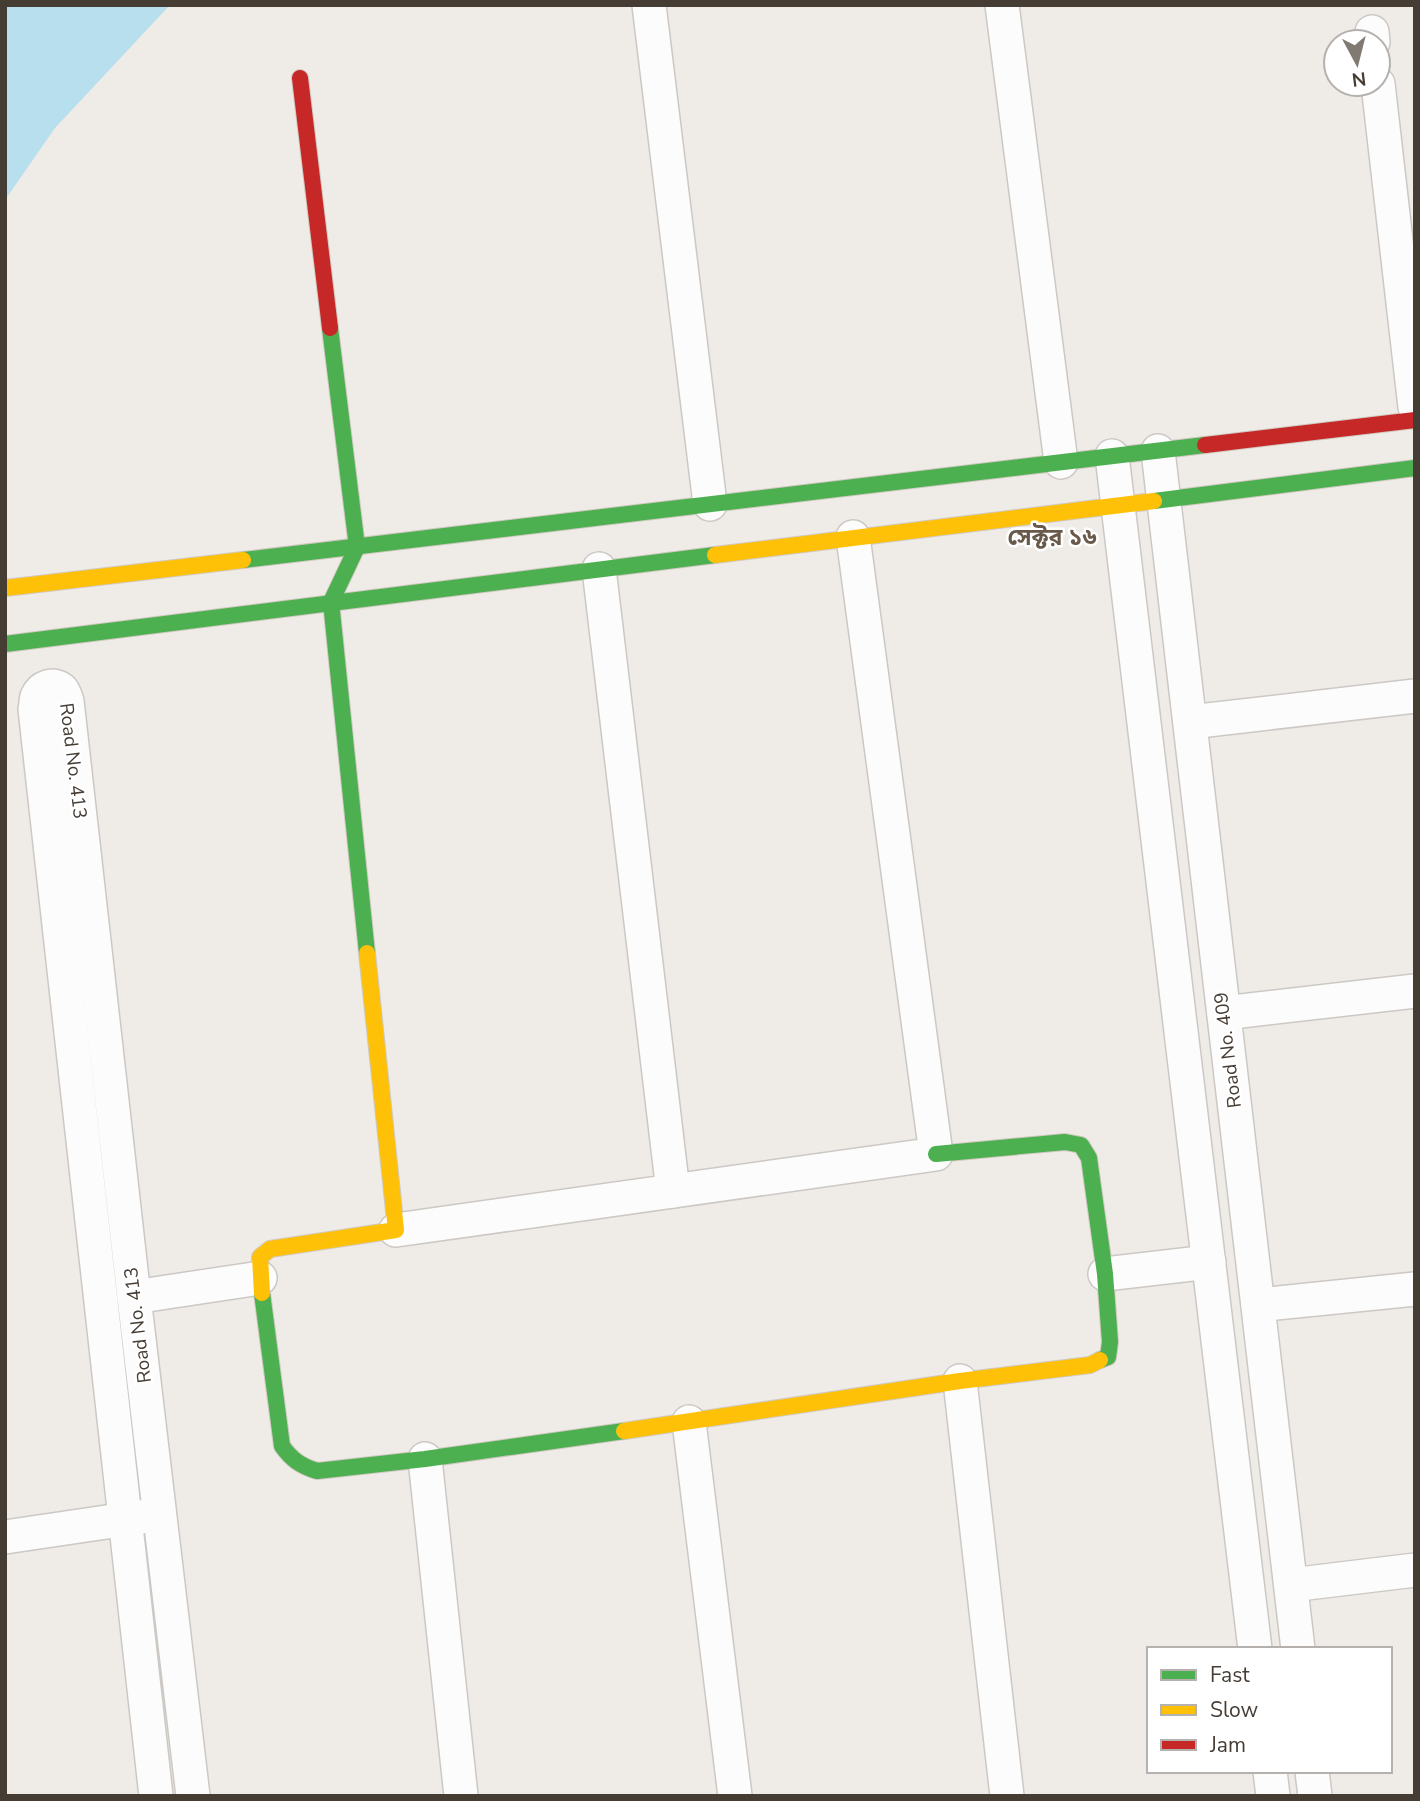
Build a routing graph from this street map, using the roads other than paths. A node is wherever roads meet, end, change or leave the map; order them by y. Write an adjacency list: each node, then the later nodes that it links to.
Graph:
1 (649, 5): 12 (street)
2 (1002, 5): 9 (street)
3 (300, 78): 15 (street)
4 (1380, 98): 5 (street)
5 (1415, 407)
6 (1415, 420): 7 (street)
7 (1158, 451): 8 (street); 11 (street, Road No. 409)
8 (1112, 456): 9 (street); 13 (street)
9 (1061, 463): 12 (street)
10 (1415, 468): 11 (street)
11 (1164, 499): 13 (street); 21 (street, Road No. 409)
12 (710, 504): 15 (street)
13 (1118, 505): 14 (street); 27 (street)
14 (853, 537): 16 (street); 24 (street)
15 (357, 547): 17 (street); 18 (street)
16 (599, 569): 18 (street); 25 (street)
17 (5, 588)
18 (331, 602): 19 (street); 26 (street)
19 (5, 644)
20 (1415, 696): 21 (street)
21 (1190, 722): 23 (street, Road No. 409)
22 (1415, 991): 23 (street)
23 (1224, 1013): 32 (street, Road No. 409)
24 (936, 1154): 25 (street); 28 (street)
25 (673, 1191): 26 (street)
26 (396, 1230): 29 (street)
27 (1209, 1262): 28 (street); 41 (street)
28 (1105, 1274): 33 (street)
29 (260, 1278): 31 (street); 35 (street)
30 (1415, 1289): 32 (street)
31 (134, 1297): 36 (street, Road No. 413); 37 (street, Road No. 413)
32 (1258, 1306): 40 (street, Road No. 409)
33 (960, 1381): 34 (street); 49 (street)
34 (689, 1422): 35 (street); 48 (street)
35 (425, 1459): 47 (street)
36 (160, 1514): 37 (street); 46 (street, Road No. 413)
37 (124, 1520): 38 (street); 45 (street, Road No. 413)
38 (5, 1537)
39 (1415, 1570): 40 (street)
40 (1291, 1585): 42 (street, Road No. 409)
41 (1255, 1647)
42 (1298, 1647)
43 (1270, 1773): 50 (street)
44 (1312, 1773): 51 (street)
45 (156, 1796)
46 (193, 1796)
47 (461, 1796)
48 (734, 1796)
49 (1007, 1796)
50 (1273, 1796)
51 (1315, 1796)

